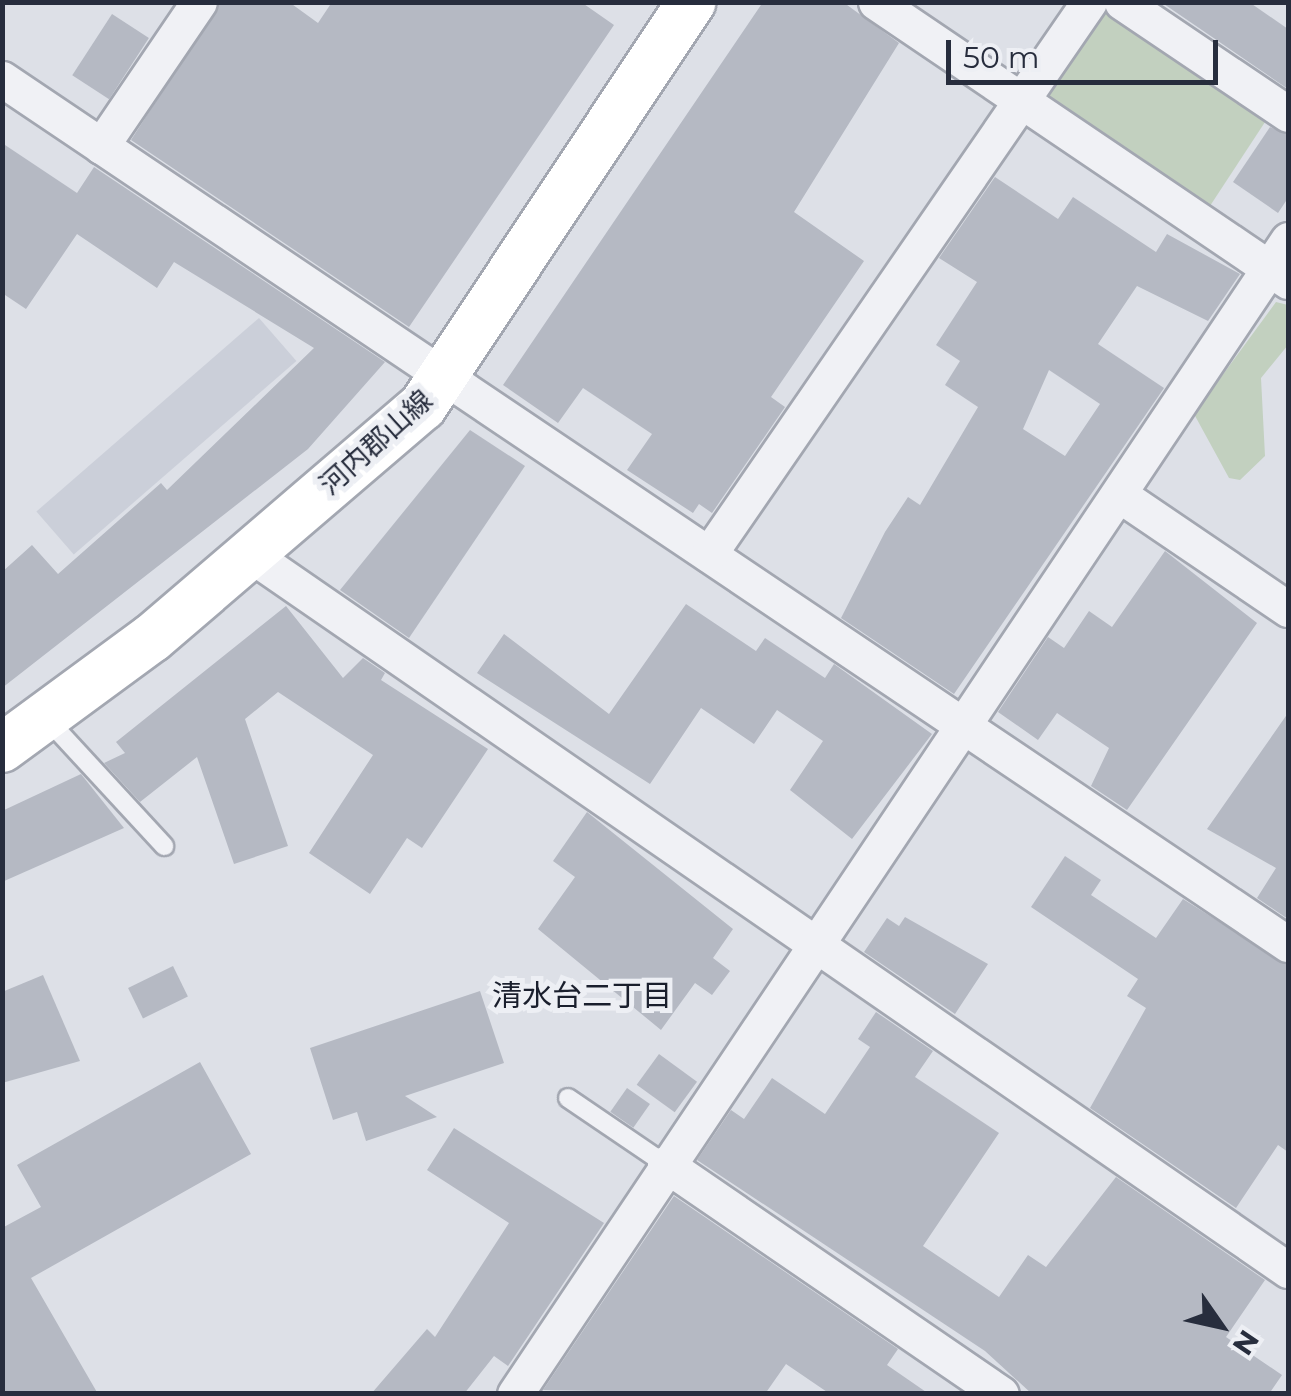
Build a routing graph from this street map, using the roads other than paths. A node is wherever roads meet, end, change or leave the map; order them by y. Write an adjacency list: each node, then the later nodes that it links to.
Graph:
1 (198, 2): 9 (street)
2 (691, 2): 11 (main road, 河内郡山線)
3 (876, 2): 7 (street)
4 (1089, 2): 7 (street)
5 (1122, 2): 8 (street)
6 (2, 79): 9 (street)
7 (1021, 101): 10 (street); 14 (street)
8 (1288, 114)
9 (101, 146): 11 (street)
10 (1282, 264): 12 (street)
11 (443, 380): 13 (main road, 河内郡山線); 14 (street)
12 (1120, 495): 15 (street); 17 (street)
13 (250, 554): 16 (main road, 河内郡山線); 21 (street)
14 (708, 554): 17 (street)
15 (1288, 609)
16 (47, 719): 18 (main road, 河内郡山線); 19 (lane)
17 (967, 724): 20 (street); 21 (street)
18 (2, 748)
19 (164, 846)
20 (1288, 944)
21 (815, 946): 23 (street); 24 (street)
22 (568, 1098): 23 (lane)
23 (665, 1164): 25 (street); 26 (street)
24 (1288, 1270)
25 (523, 1390)
26 (1002, 1394)

